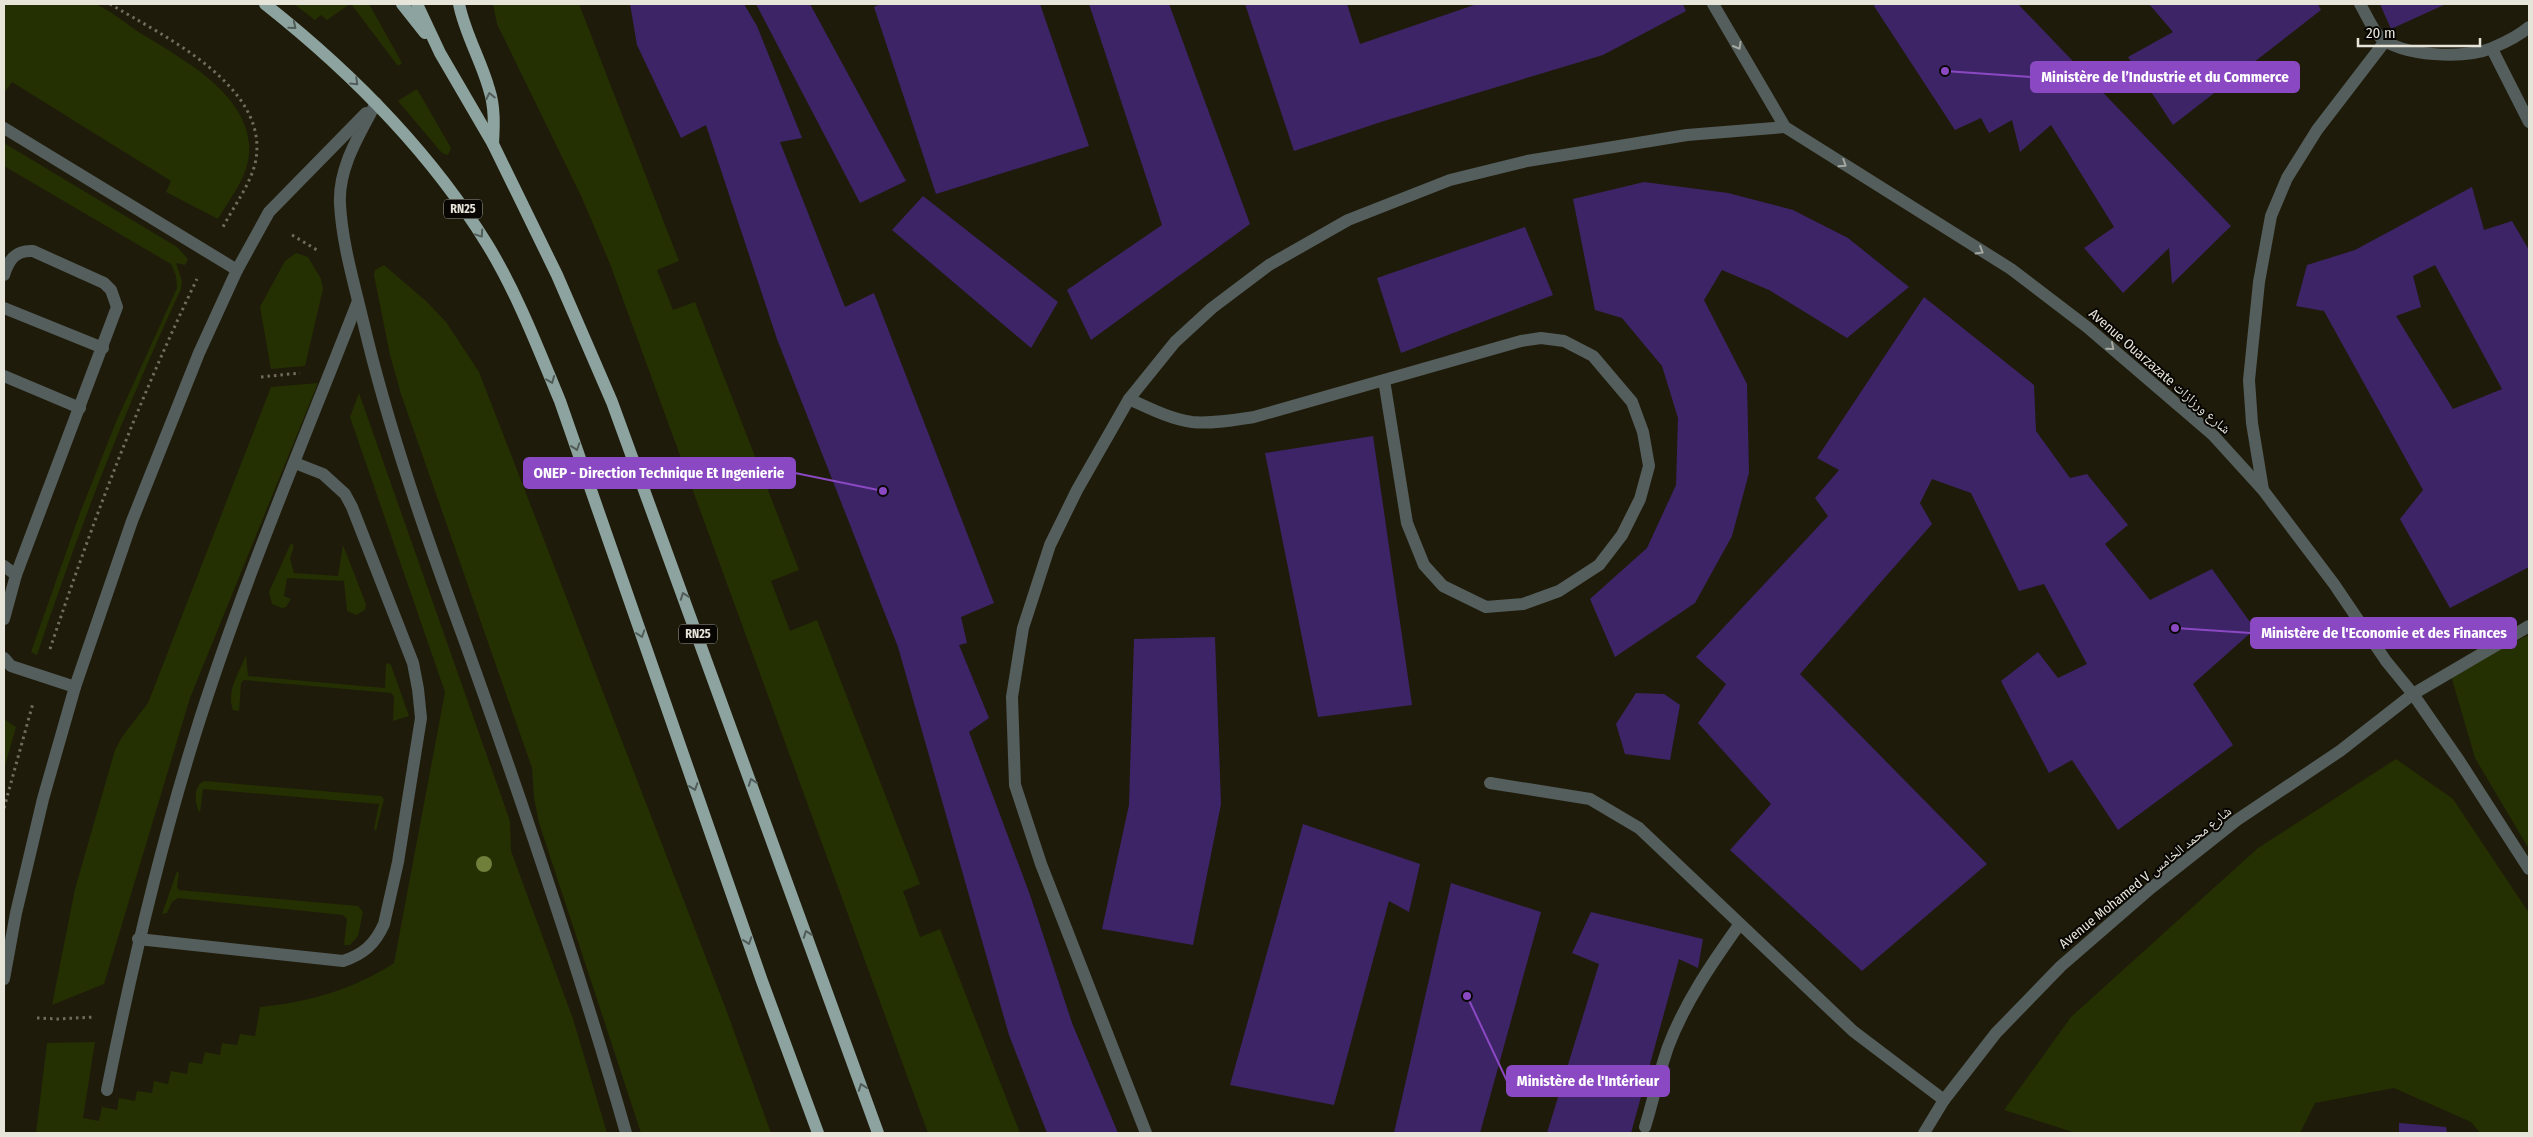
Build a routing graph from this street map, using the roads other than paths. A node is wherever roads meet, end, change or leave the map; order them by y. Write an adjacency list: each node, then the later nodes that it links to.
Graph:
1 (265, 4): 11 (main road, RN25, one-way to 11)
2 (402, 4): 10 (main road, RN25)
3 (417, 4): 10 (main road)
4 (459, 4): 15 (main road, one-way to 4)
5 (1713, 4): 13 (street, Avenue Ouarzazate شارع ورزازات, one-way to 13)
6 (2360, 4): 8 (street)
7 (2529, 27): 9 (street)
8 (2386, 40): 9 (street); 26 (street)
9 (2492, 49): 12 (street)
10 (440, 53): 15 (main road, RN25)
11 (376, 103): 16 (street); 18 (street); 43 (main road, RN25, one-way to 43)
12 (2529, 122)
13 (1785, 127): 23 (street); 26 (street, Avenue Ouarzazate شارع ورزازات, one-way to 26)
14 (4, 128): 16 (street)
15 (493, 144): 44 (main road, RN25, one-way to 15)
16 (237, 270): 32 (street)
17 (4, 275): 20 (street)
18 (358, 301): 25 (street); 42 (street)
19 (4, 308): 20 (street)
20 (103, 348): 24 (street)
21 (4, 376): 24 (street)
22 (1384, 380): 22 (street); 23 (street)
23 (1129, 399): 45 (street)
24 (80, 408): 28 (street)
25 (295, 463): 37 (street); 37 (street)
26 (2263, 490): 33 (street, Avenue Ouarzazate شارع ورزازات)
27 (4, 566): 28 (street)
28 (16, 575): 29 (street)
29 (4, 619)
30 (2529, 626): 33 (street, Avenue Mohamed V شارع محمد الخامس)
31 (4, 658): 32 (street)
32 (75, 686): 38 (street)
33 (2413, 694): 35 (street, Avenue Ouarzazate شارع ورزازات); 40 (street, Avenue Mohamed V شارع محمد الخامس)
34 (1490, 783): 36 (street)
35 (2529, 869)
36 (1738, 925): 40 (street); 41 (street)
37 (138, 939): 39 (street)
38 (4, 979)
39 (108, 1090)
40 (1944, 1100): 46 (street, Avenue Mohamed V شارع محمد الخامس)
41 (1645, 1127)
42 (626, 1133)
43 (818, 1133)
44 (878, 1133)
45 (1146, 1133)
46 (1924, 1133)

